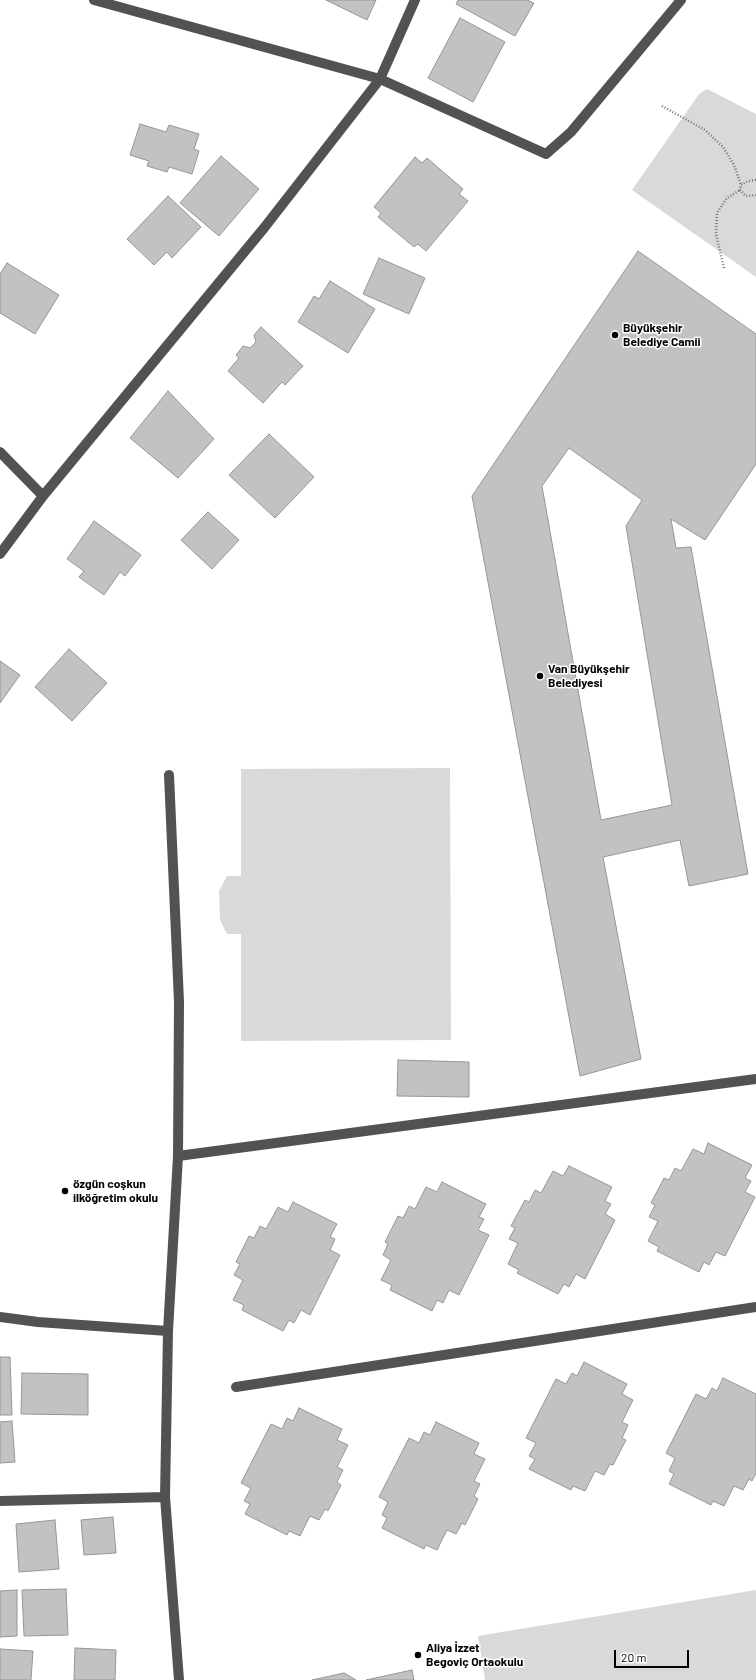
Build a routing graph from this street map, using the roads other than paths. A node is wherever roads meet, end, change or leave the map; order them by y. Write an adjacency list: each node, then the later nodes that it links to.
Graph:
1 (94, 0): 4 (street)
2 (415, 0): 4 (street)
3 (681, 0): 4 (street)
4 (380, 79): 6 (street)
5 (0, 452): 6 (street)
6 (43, 496): 7 (street)
7 (0, 554)
8 (169, 775): 10 (street)
9 (756, 1079): 10 (street)
10 (178, 1156): 13 (street)
11 (756, 1307): 14 (street)
12 (0, 1317): 13 (street)
13 (168, 1331): 15 (street)
14 (236, 1387)
15 (165, 1497): 16 (street); 17 (street)
16 (0, 1501)
17 (179, 1680)

